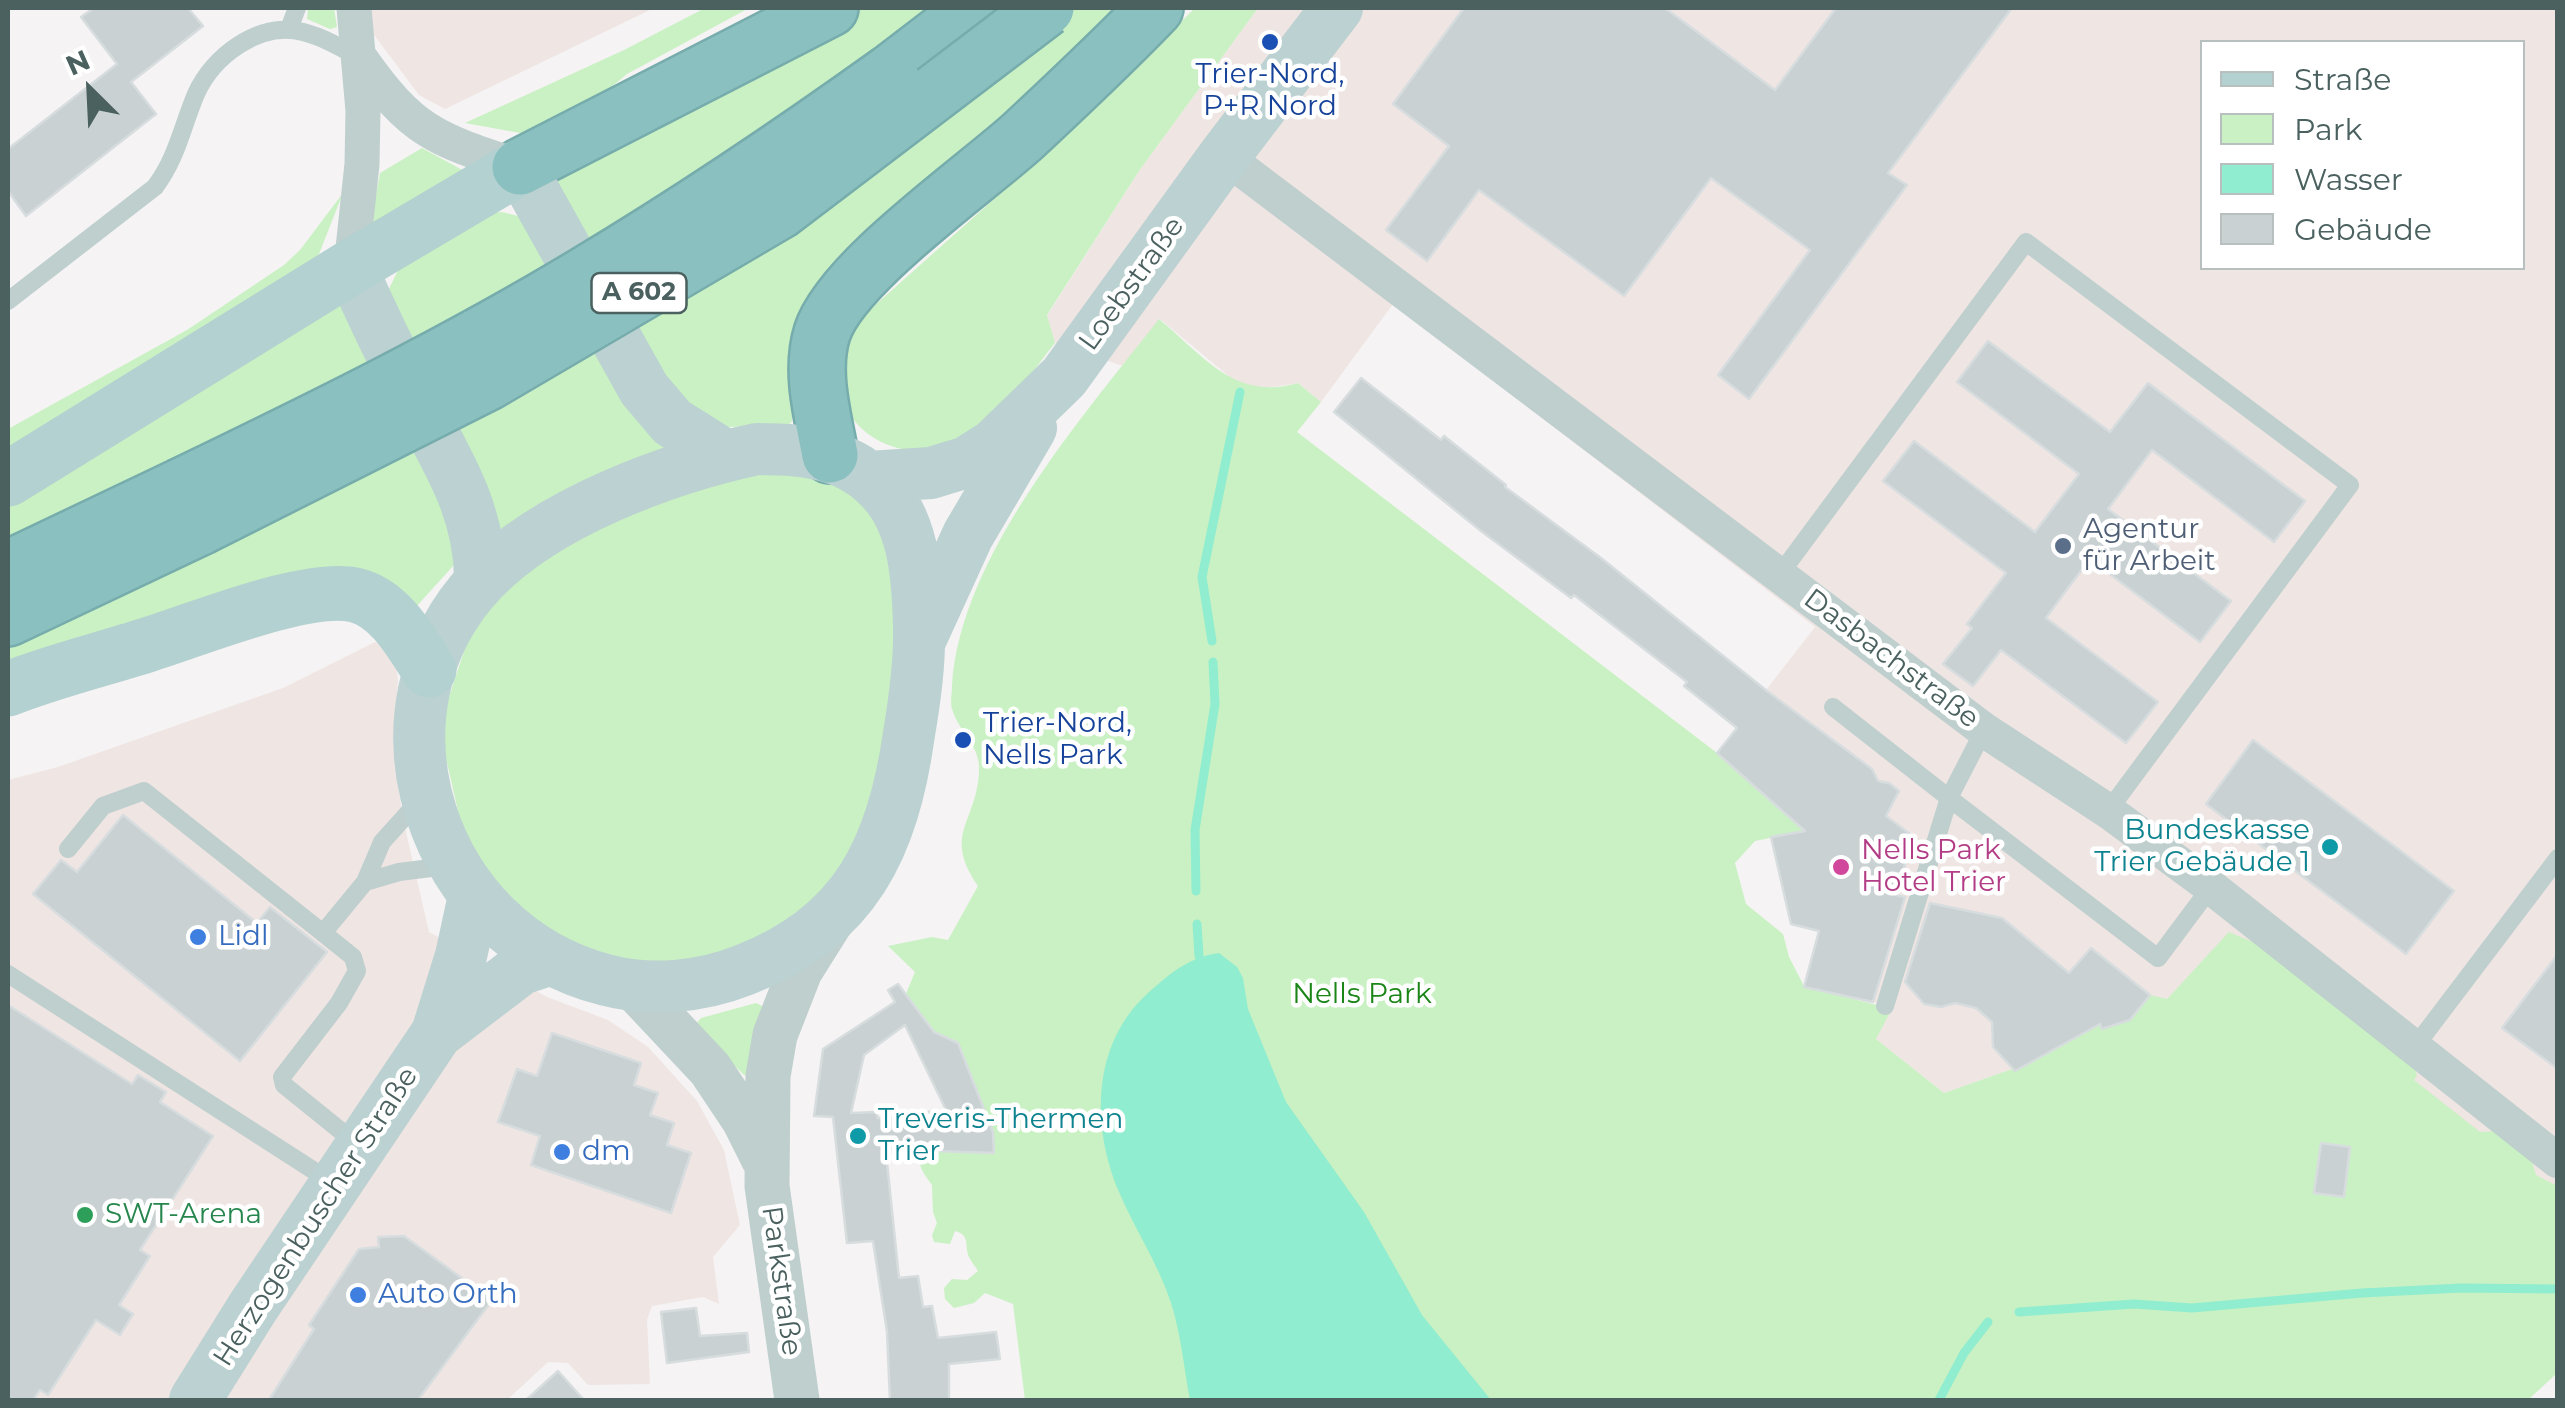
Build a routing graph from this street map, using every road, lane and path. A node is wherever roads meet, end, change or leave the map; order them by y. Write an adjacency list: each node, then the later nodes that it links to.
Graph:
1 (297, 8): 8 (lane)
2 (354, 8): 9 (street)
3 (830, 8): 11 (highway)
4 (975, 8): 18 (highway, A 602, bridge)
5 (1046, 8): 18 (highway, A 602, bridge)
6 (1155, 8): 16 (highway)
7 (1338, 8): 10 (main road, Loebstraße)
8 (289, 30): 9 (lane); 13 (lane)
9 (361, 58): 11 (street); 12 (street)
10 (1224, 156): 14 (main road, Loebstraße); 20 (street, Dasbachstraße)
11 (520, 167): 12 (main road); 15 (main road)
12 (351, 267): 17 (main road); 21 (main road)
13 (8, 300)
14 (1064, 377): 16 (main road, Loebstraße); 23 (main road)
15 (726, 456): 16 (main road, Loebstraße); 21 (main road, Loebstraße)
16 (850, 466): 23 (main road)
17 (8, 479)
18 (190, 507): 19 (highway, A 602); 22 (highway, A 602)
19 (8, 569)
20 (1780, 574): 27 (street, Dasbachstraße); 30 (lane)
21 (480, 582): 24 (main road, Loebstraße)
22 (8, 618)
23 (920, 641): 36 (main road, Loebstraße)
24 (429, 670): 25 (main road); 28 (main road, Loebstraße)
25 (8, 689)
26 (1834, 707): 29 (lane)
27 (1984, 730): 29 (lane); 30 (street, Dasbachstraße)
28 (423, 786): 33 (main road, Loebstraße); 34 (lane)
29 (1949, 798): 35 (lane); 41 (lane)
30 (2108, 811): 35 (street, Dasbachstraße)
31 (68, 849): 37 (lane)
32 (2558, 858): 43 (lane)
33 (464, 881): 34 (lane); 38 (main road, Loebstraße); 42 (main road, Herzogenbuscher Straße)
34 (365, 882): 37 (lane)
35 (2212, 887): 43 (street, Dasbachstraße)
36 (837, 912): 40 (main road, Loebstraße); 45 (street, Parkstraße)
37 (323, 933): 46 (lane)
38 (551, 958): 40 (main road, Loebstraße); 42 (main road, Herzogenbuscher Straße)
39 (8, 974): 46 (lane)
40 (632, 986): 45 (street, Parkstraße)
41 (1885, 1006)
42 (437, 1033): 46 (main road, Herzogenbuscher Straße)
43 (2414, 1048): 44 (street, Dasbachstraße)
44 (2558, 1161)
45 (765, 1162): 48 (street, Parkstraße)
46 (348, 1166): 47 (main road, Herzogenbuscher Straße)
47 (195, 1400)
48 (798, 1400)

